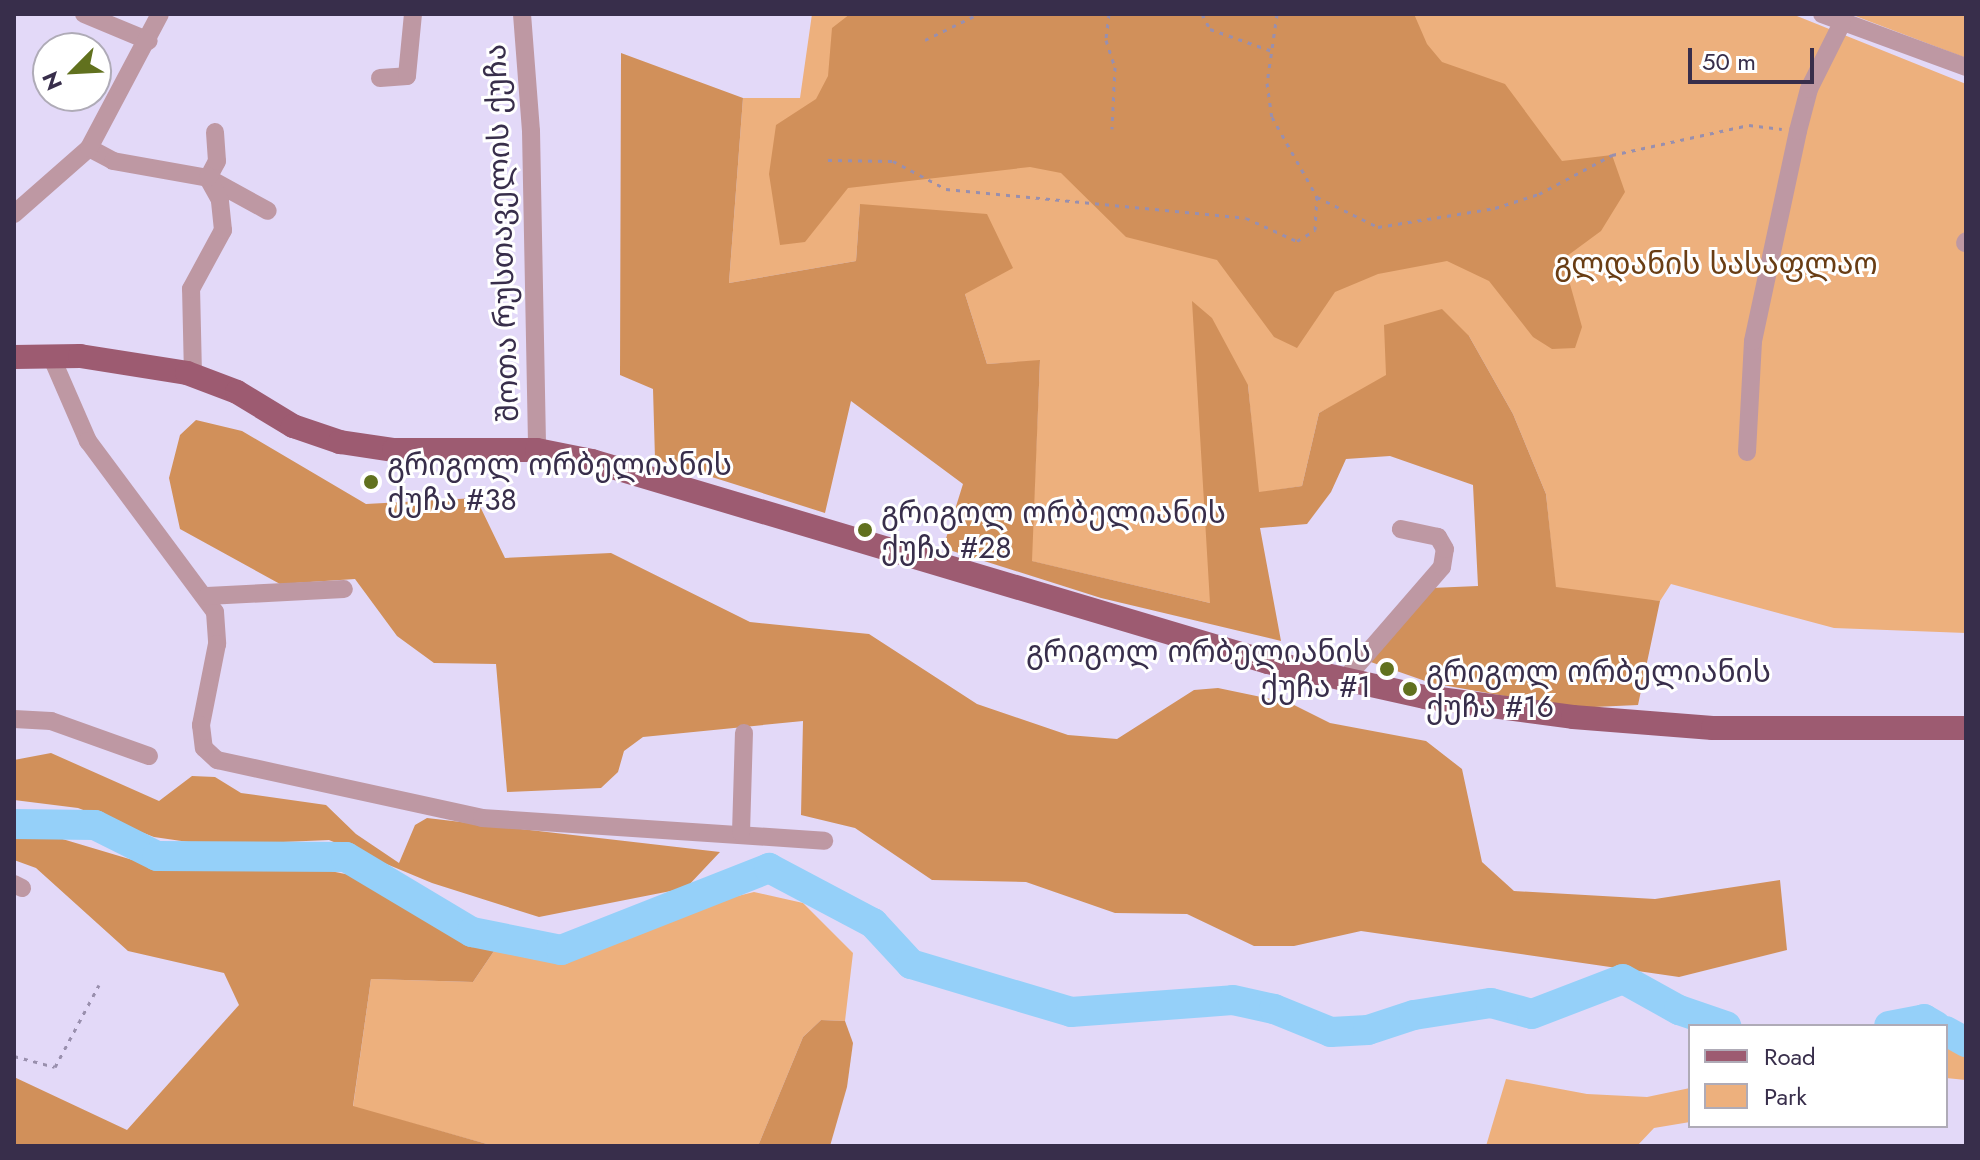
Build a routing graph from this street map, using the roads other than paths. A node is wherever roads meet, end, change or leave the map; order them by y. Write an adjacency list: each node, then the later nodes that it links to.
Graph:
1 (84, 14): 7 (street)
2 (160, 14): 7 (street)
3 (413, 14): 9 (street)
4 (522, 14): 18 (street, შოთა რუსთაველის ქუჩა)
5 (1822, 14): 6 (street)
6 (1855, 22): 8 (street); 19 (street)
7 (149, 41): 11 (street)
8 (1966, 67)
9 (380, 78)
10 (215, 132): 12 (street)
11 (89, 148): 12 (street); 14 (street)
12 (208, 178): 13 (street); 17 (street)
13 (268, 211)
14 (14, 214)
15 (51, 356): 16 (main road); 17 (main road); 22 (street)
16 (14, 357)
17 (193, 375): 18 (main road)
18 (537, 450): 23 (main road)
19 (1747, 452)
20 (1401, 529): 23 (street)
21 (344, 589): 22 (street)
22 (207, 596): 28 (street)
23 (1345, 679): 25 (main road)
24 (14, 719): 27 (street)
25 (1966, 728)
26 (744, 733): 28 (street)
27 (149, 756)
28 (741, 833): 29 (street)
29 (824, 841)

